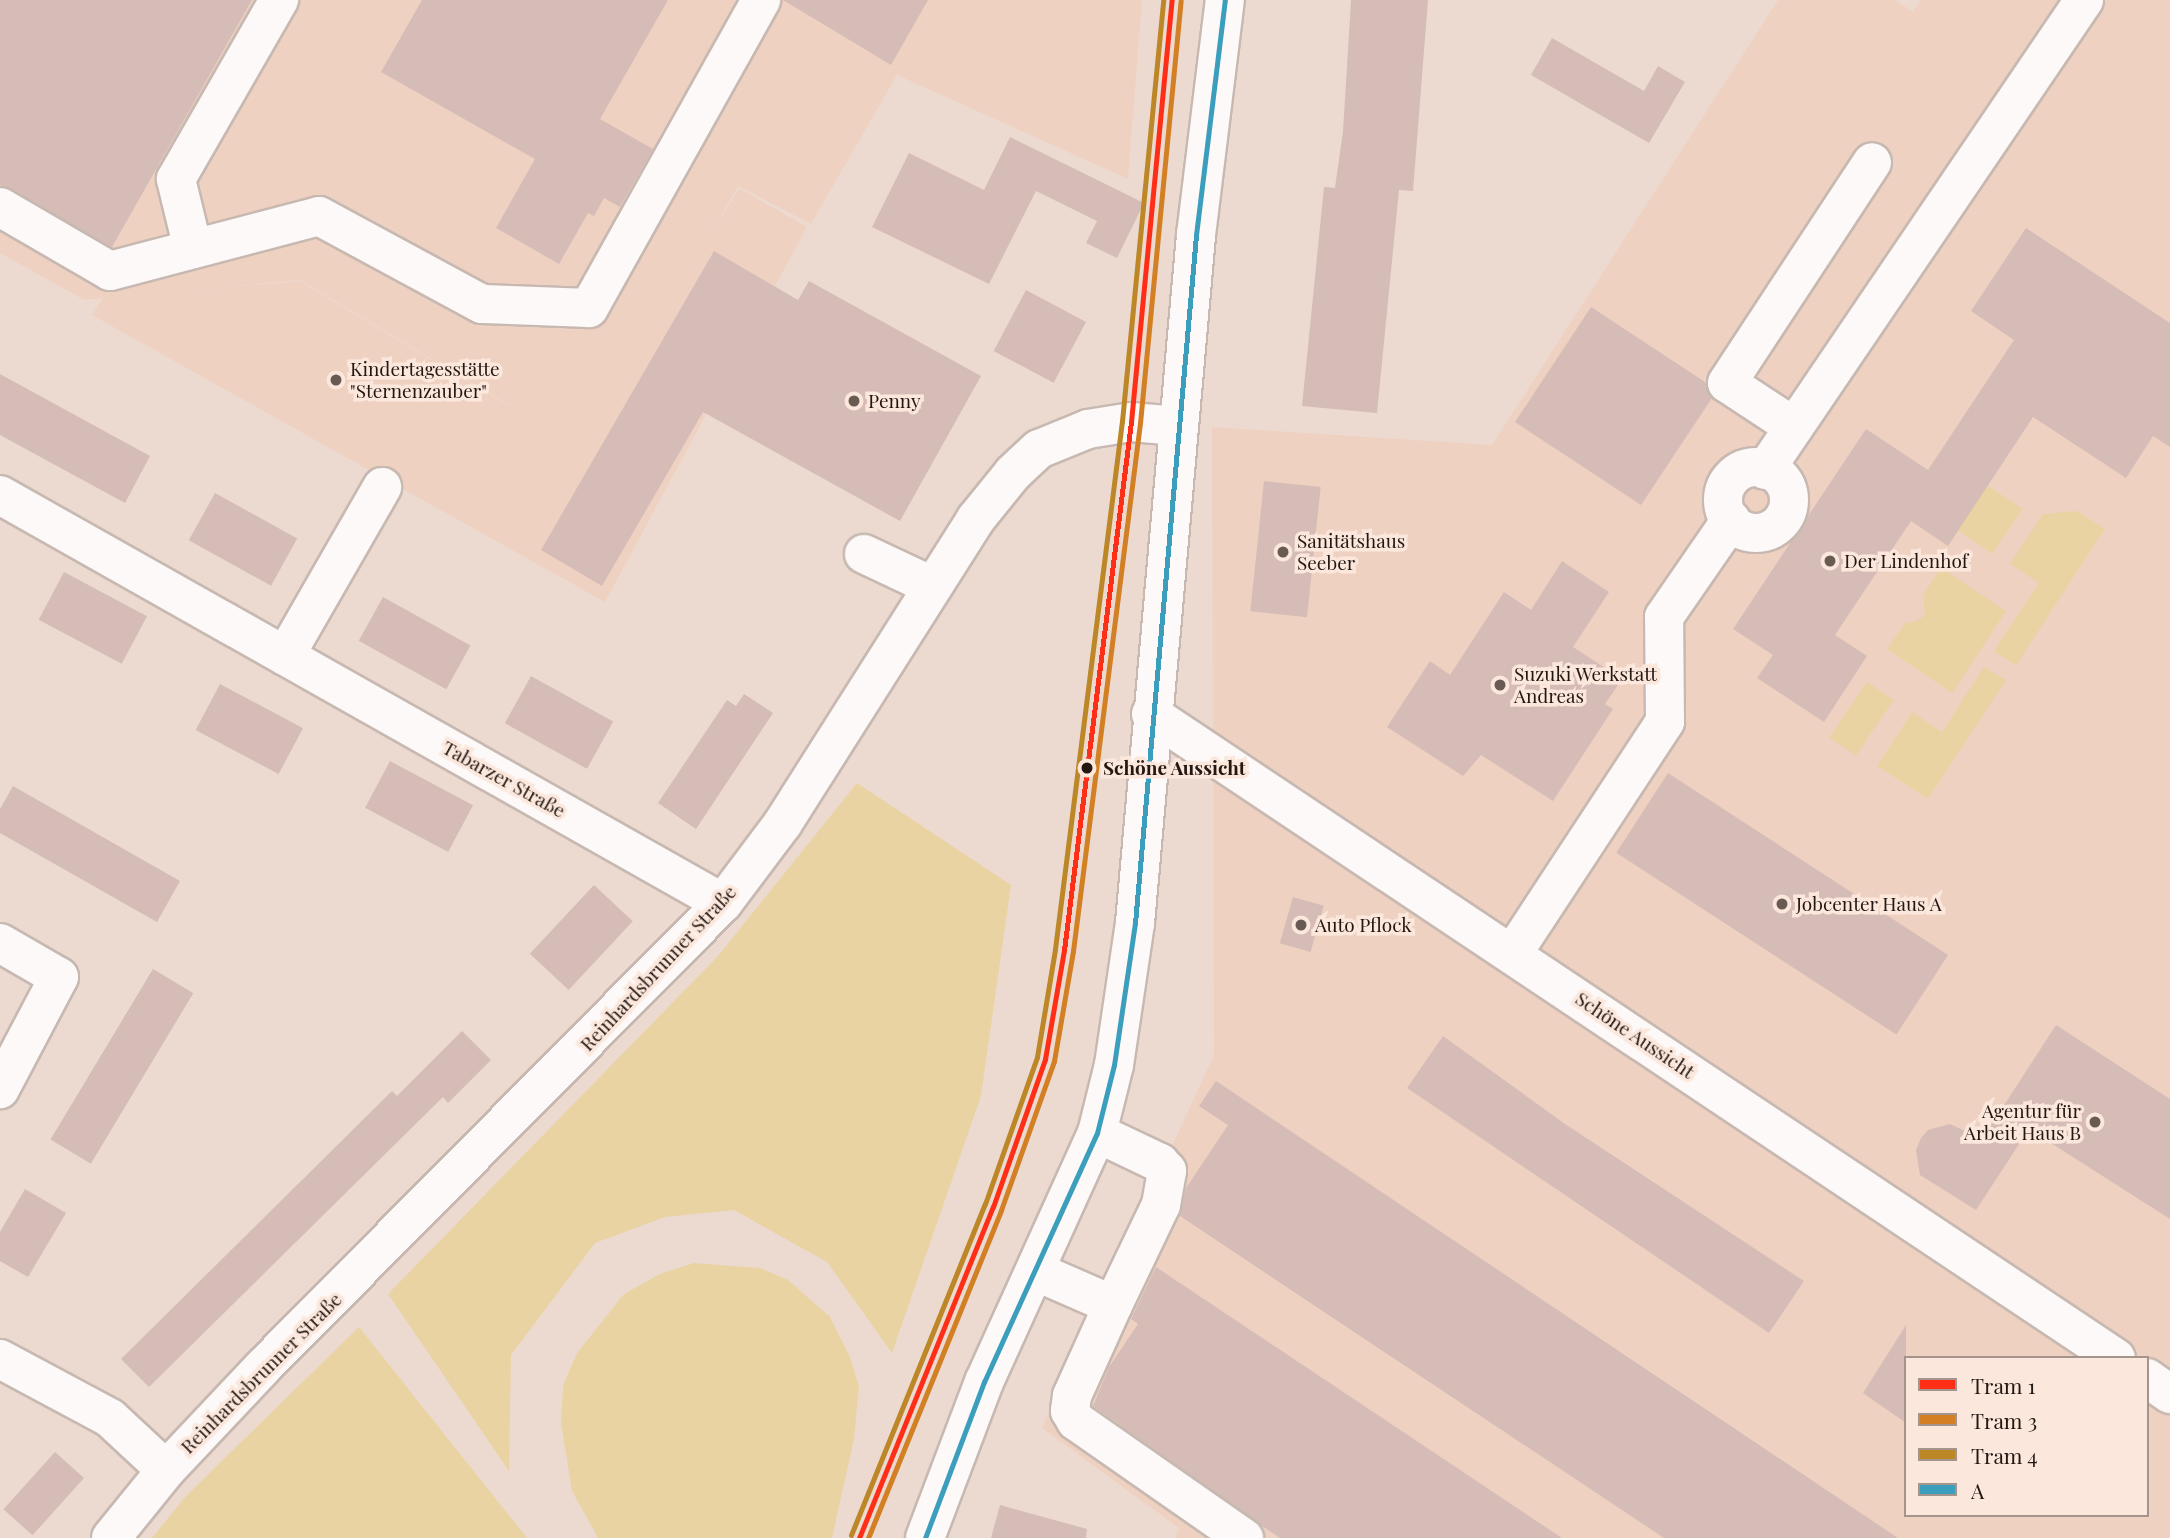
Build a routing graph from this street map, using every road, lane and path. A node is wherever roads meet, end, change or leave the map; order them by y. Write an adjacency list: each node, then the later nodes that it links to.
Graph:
1 (279, 0): 7 (street)
2 (761, 0): 7 (street)
3 (1225, 0): 8 (street)
4 (2084, 0): 9 (street)
5 (1872, 162): 9 (street)
6 (0, 207): 7 (street)
7 (193, 249)
8 (1178, 425): 15 (street, Reinhardsbrunner Straße); 17 (street)
9 (1794, 427): 10 (street)
10 (1765, 470): 13 (street); 13 (street)
11 (382, 487): 16 (street)
12 (0, 495): 16 (street, Tabarzer Straße)
13 (1731, 520): 20 (street)
14 (864, 554): 15 (street)
15 (932, 586): 18 (street, Reinhardsbrunner Straße)
16 (285, 656): 18 (street, Tabarzer Straße)
17 (1151, 714): 20 (street, Schöne Aussicht); 22 (street)
18 (723, 903): 29 (street, Reinhardsbrunner Straße)
19 (0, 943): 21 (street)
20 (1513, 953): 25 (street, Schöne Aussicht)
21 (0, 1089)
22 (1097, 1133): 23 (street); 24 (street)
23 (1035, 1271): 24 (street); 31 (street)
24 (1114, 1305): 32 (street)
25 (2113, 1356)
26 (0, 1359): 29 (street)
27 (2149, 1379): 28 (street)
28 (2170, 1394)
29 (166, 1470): 30 (street, Reinhardsbrunner Straße)
30 (111, 1538)
31 (925, 1538)
32 (1244, 1538)

